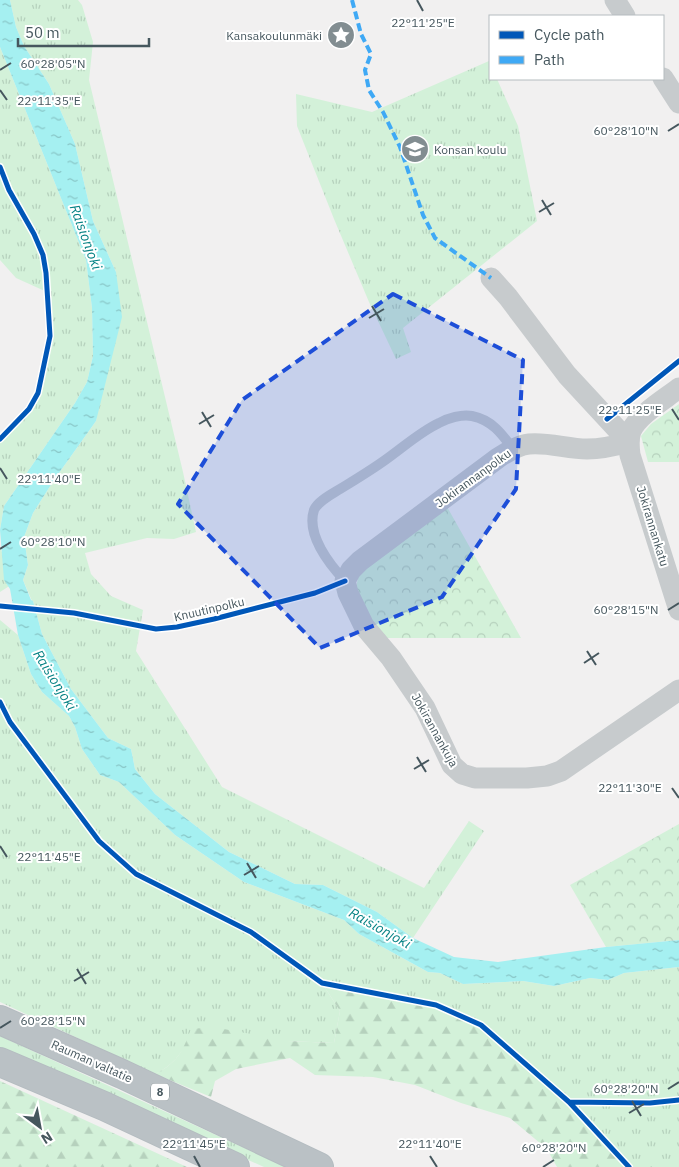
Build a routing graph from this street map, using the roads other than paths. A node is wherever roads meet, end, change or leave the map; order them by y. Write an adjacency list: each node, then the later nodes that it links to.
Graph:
1 (615, 0): 2 (street)
2 (624, 15)
3 (664, 80): 4 (street)
4 (679, 103)
5 (491, 278): 7 (street)
6 (679, 388): 7 (street)
7 (628, 442): 8 (street, Jokirannanpolku); 10 (street, Jokirannankatu)
8 (513, 449): 9 (street, Jokirannanpolku); 9 (lane)
9 (345, 581): 11 (street, Jokirannankuja)
10 (679, 610)
11 (679, 690)
12 (0, 1020): 15 (highway, Rauman valtatie / 8)
13 (0, 1062): 14 (highway)
14 (235, 1167)
15 (319, 1167)

